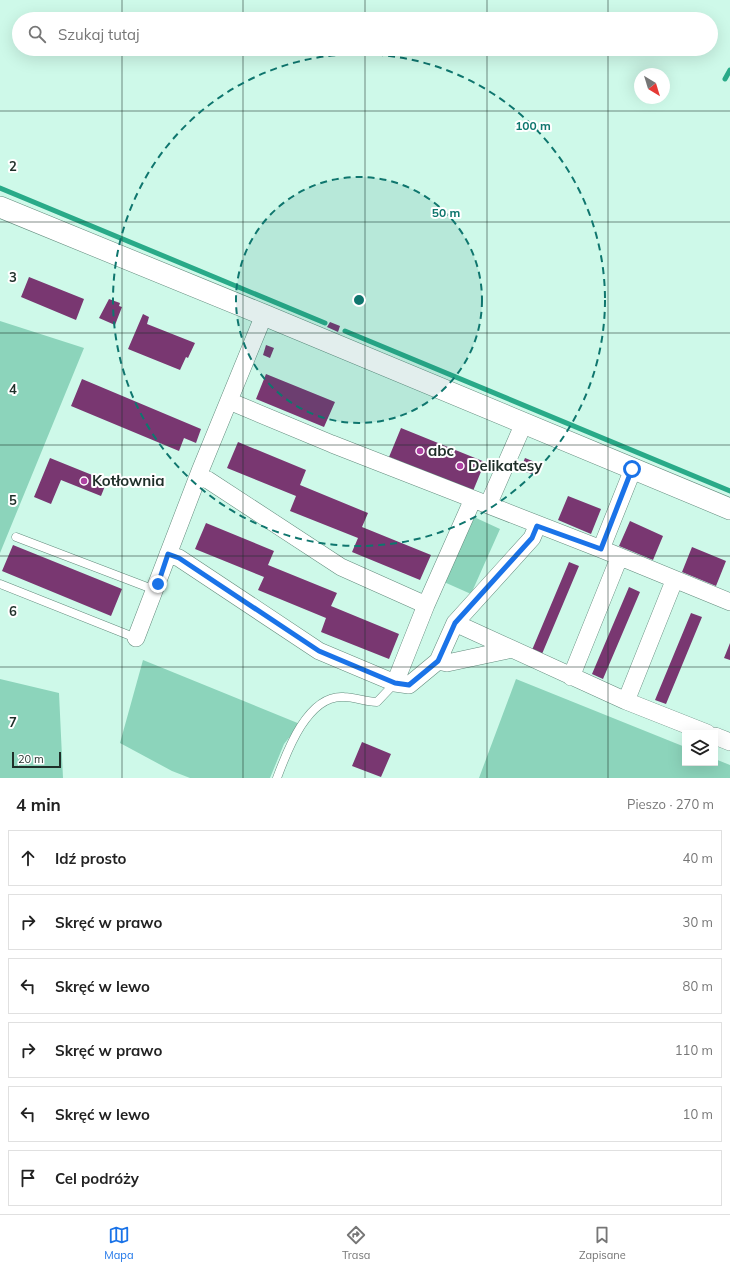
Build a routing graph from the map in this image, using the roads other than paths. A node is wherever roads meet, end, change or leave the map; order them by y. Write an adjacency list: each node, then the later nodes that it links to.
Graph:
1 (0, 207): 2 (street)
2 (264, 315): 3 (street); 4 (street)
3 (229, 401): 6 (street); 7 (street)
4 (524, 424): 5 (street); 7 (street)
5 (632, 469): 8 (street); 11 (street)
6 (198, 477): 12 (street); 18 (street)
7 (480, 502): 9 (street); 18 (street)
8 (730, 509)
9 (537, 526): 11 (street); 19 (street)
10 (16, 537): 16 (lane)
11 (601, 549): 13 (street)
12 (168, 554): 16 (street); 24 (street)
13 (619, 558): 14 (street); 23 (street)
14 (674, 581): 17 (street); 25 (street)
15 (0, 584): 20 (lane)
16 (155, 590): 20 (street)
17 (730, 602)
18 (426, 605): 24 (street)
19 (455, 623): 21 (street); 22 (street)
20 (136, 638)
21 (512, 649): 22 (street); 23 (street)
22 (438, 661): 24 (street)
23 (571, 676): 25 (street)
24 (395, 683): 29 (lane)
25 (626, 702): 26 (street)
26 (699, 730)
27 (718, 737): 28 (street)
28 (730, 742)
29 (277, 778)

